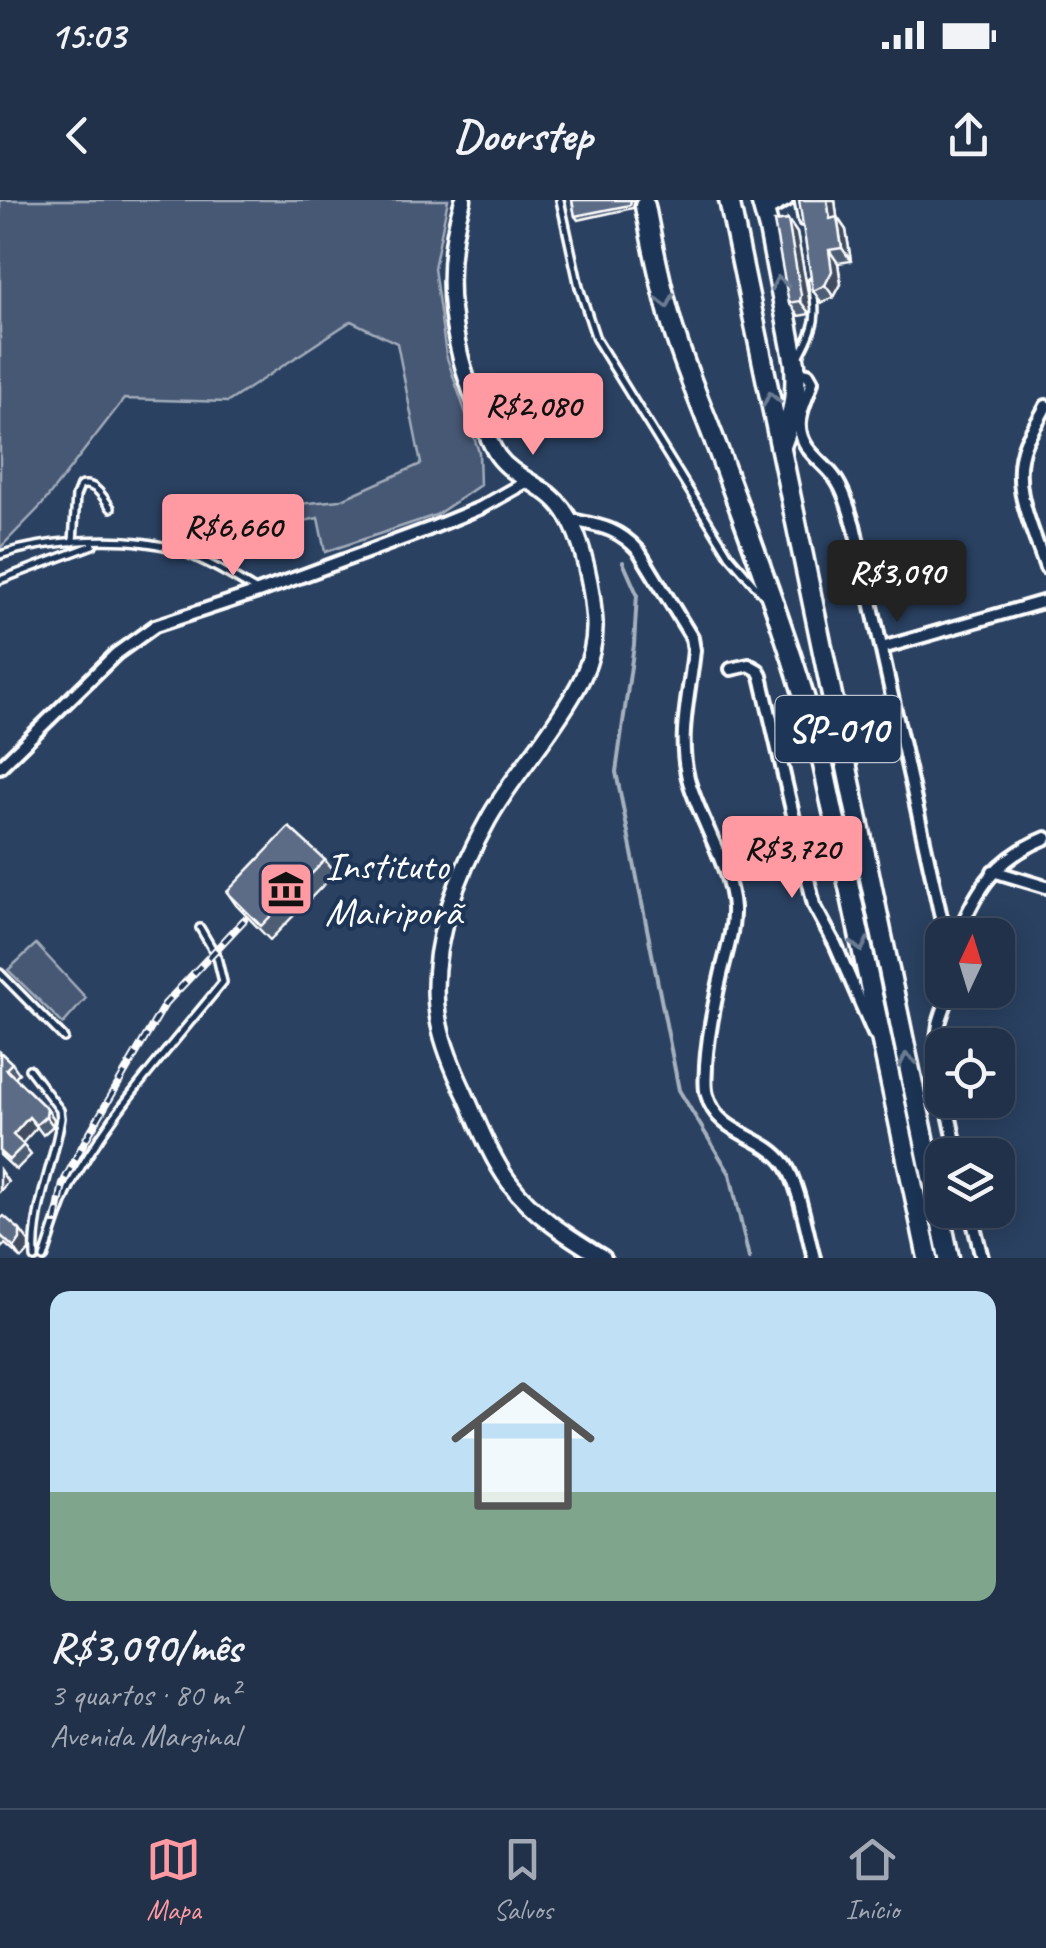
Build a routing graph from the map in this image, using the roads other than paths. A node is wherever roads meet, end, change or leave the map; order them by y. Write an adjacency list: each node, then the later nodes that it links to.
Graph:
1 (462, 200): 13 (street)
2 (560, 200): 23 (lane)
3 (729, 200): 12 (highway, SP-010, one-way to 3)
4 (787, 200): 7 (street)
5 (798, 200): 8 (lane)
6 (645, 206): 23 (highway, SP-010, one-way to 23)
7 (763, 206): 10 (highway, one-way to 7)
8 (804, 236)
9 (810, 273): 10 (lane)
10 (795, 368): 12 (highway); 24 (street)
11 (1046, 406): 19 (street)
12 (781, 446): 43 (highway, SP-010, one-way to 12)
13 (528, 481): 15 (street); 21 (street)
14 (112, 508): 16 (lane)
15 (572, 520): 40 (street); 41 (street)
16 (73, 542): 17 (lane); 18 (lane)
17 (100, 542): 20 (lane); 21 (lane)
18 (0, 555)
19 (1046, 568)
20 (0, 580)
21 (258, 592): 26 (street)
22 (1046, 602): 24 (street)
23 (776, 610): 35 (highway, SP-010, one-way to 35)
24 (882, 648): 30 (street)
25 (731, 670): 35 (street)
26 (0, 767)
27 (1046, 838): 28 (street)
28 (993, 871): 29 (street); 31 (street)
29 (1046, 887)
30 (941, 918)
31 (966, 918)
32 (200, 928): 39 (lane)
33 (0, 973): 34 (lane)
34 (64, 1038)
35 (883, 1055): 42 (highway, SP-010)
36 (29, 1069): 38 (lane)
37 (974, 1228): 44 (street)
38 (35, 1258)
39 (44, 1258)
40 (603, 1258)
41 (814, 1258)
42 (928, 1258)
43 (948, 1258)
44 (982, 1258)

